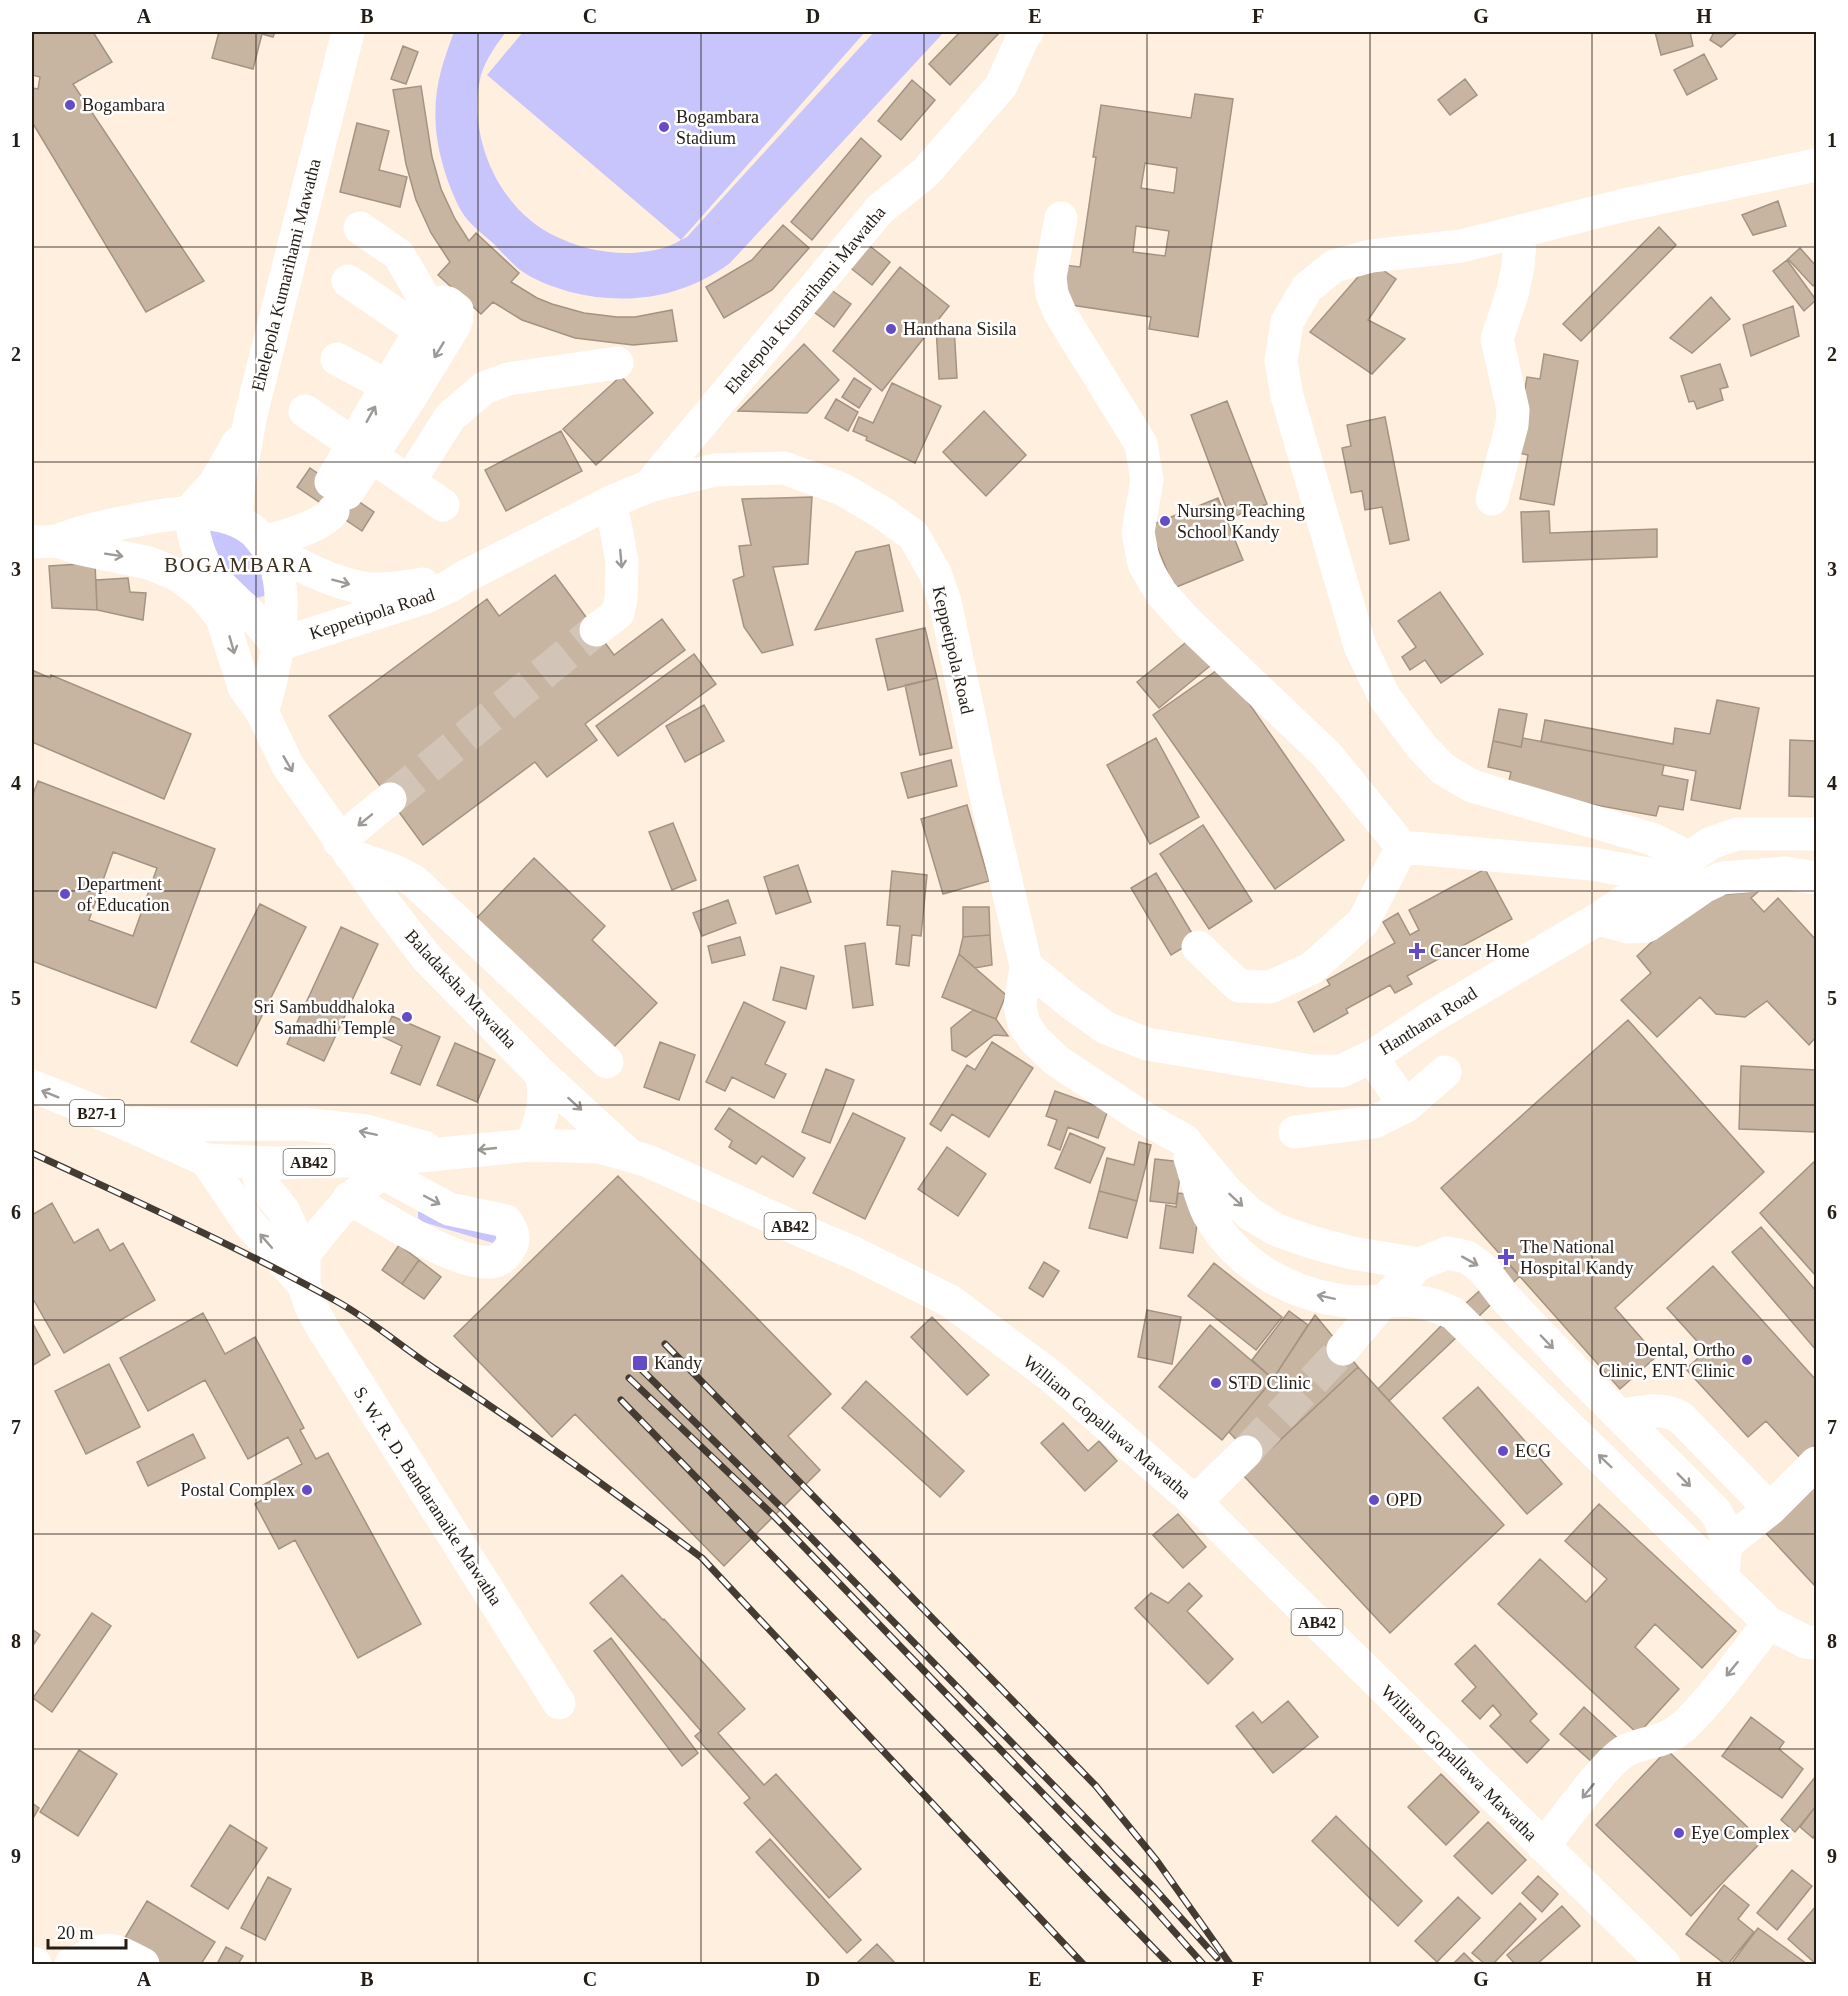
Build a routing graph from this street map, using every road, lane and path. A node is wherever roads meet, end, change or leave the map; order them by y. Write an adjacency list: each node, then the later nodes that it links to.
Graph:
1 (348, 32): 13 (street, Ehelepola Kumarihami Mawatha)
2 (1027, 32): 16 (street, Ehelepola Kumarihami Mawatha)
3 (1816, 165): 6 (street)
4 (1060, 218): 30 (street)
5 (360, 228): 8 (street)
6 (1521, 232): 17 (street); 32 (street)
7 (348, 281): 8 (street)
8 (426, 321): 11 (street)
9 (337, 359): 11 (street)
10 (617, 363): 15 (street)
11 (398, 392): 14 (street)
12 (305, 411): 14 (street)
13 (251, 414): 20 (street); 21 (street, Ehelepola Kumarihami Mawatha)
14 (363, 451): 15 (street); 23 (street)
15 (409, 482): 19 (street)
16 (649, 486): 18 (street, Keppetipola Road); 37 (street, Keppetipola Road)
17 (1492, 499)
18 (611, 502): 24 (street, Keppetipola Road); 25 (street, one-way to 25)
19 (443, 505)
20 (189, 512): 21 (street); 22 (street); 26 (street)
21 (236, 520): 23 (street)
22 (44, 542): 27 (street, Baladaksha Mawatha, one-way to 27)
23 (266, 546): 24 (street, Keppetipola Road, one-way to 24); 26 (street)
24 (464, 578): 26 (street, Keppetipola Road)
25 (596, 630)
26 (277, 645): 27 (street)
27 (262, 712): 31 (street, Baladaksha Mawatha, one-way to 31)
28 (390, 799): 31 (street, one-way to 31)
29 (1816, 834): 32 (street, Hanthana Road)
30 (1402, 847): 33 (street); 36 (street)
31 (345, 848): 39 (street); 41 (street, Baladaksha Mawatha)
32 (1688, 857): 33 (street, Hanthana Road)
33 (1659, 876): 35 (street, Hanthana Road)
34 (1816, 878): 35 (street)
35 (1598, 919): 38 (street, Hanthana Road)
36 (1198, 947)
37 (1026, 966): 38 (street, Hanthana Road); 46 (street)
38 (1371, 1057): 43 (street)
39 (607, 1062)
40 (1445, 1072): 43 (street)
41 (541, 1074): 47 (street); 49 (street, Baladaksha Mawatha, one-way to 49)
42 (32, 1086): 44 (street, B27-1, one-way to 42)
43 (1406, 1106): 45 (street)
44 (122, 1122): 48 (street, one-way to 44); 51 (street, B27-1)
45 (1294, 1132)
46 (1184, 1140): 55 (street, one-way to 55); 57 (street, one-way to 46)
47 (531, 1145): 48 (street, William Gopallawa Mawatha / AB42, one-way to 48); 49 (street, William Gopallawa Mawatha / AB42)
48 (445, 1153): 50 (street, William Gopallawa Mawatha / AB42)
49 (628, 1154): 62 (street, William Gopallawa Mawatha / AB42)
50 (412, 1156): 52 (street, William Gopallawa Mawatha / AB42); 53 (street, William Gopallawa Mawatha / AB42)
51 (206, 1160): 52 (street, William Gopallawa Mawatha / AB42); 56 (street, one-way to 51)
52 (254, 1162): 56 (street, S. W. R. D. Bandaranaike Mawatha)
53 (381, 1172): 54 (street, William Gopallawa Mawatha / AB42); 54 (street, one-way to 54)
54 (349, 1198): 56 (street, William Gopallawa Mawatha / AB42)
55 (1419, 1264): 57 (street); 59 (street, one-way to 59)
56 (304, 1269): 67 (street, S. W. R. D. Bandaranaike Mawatha)
57 (1384, 1301): 58 (street); 64 (street, one-way to 57)
58 (1343, 1349)
59 (1620, 1416): 63 (street); 64 (street, one-way to 64)
60 (1246, 1452): 62 (street)
61 (1816, 1463): 63 (street)
62 (1195, 1502): 68 (street, William Gopallawa Mawatha / AB42)
63 (1770, 1509): 64 (street)
64 (1724, 1560): 65 (street)
65 (1769, 1623): 66 (street); 68 (street, one-way to 68)
66 (1816, 1643)
67 (559, 1703)
68 (1543, 1846): 71 (street, William Gopallawa Mawatha / AB42)
69 (71, 1965): 70 (street)
70 (143, 1965)
71 (1664, 1965)

